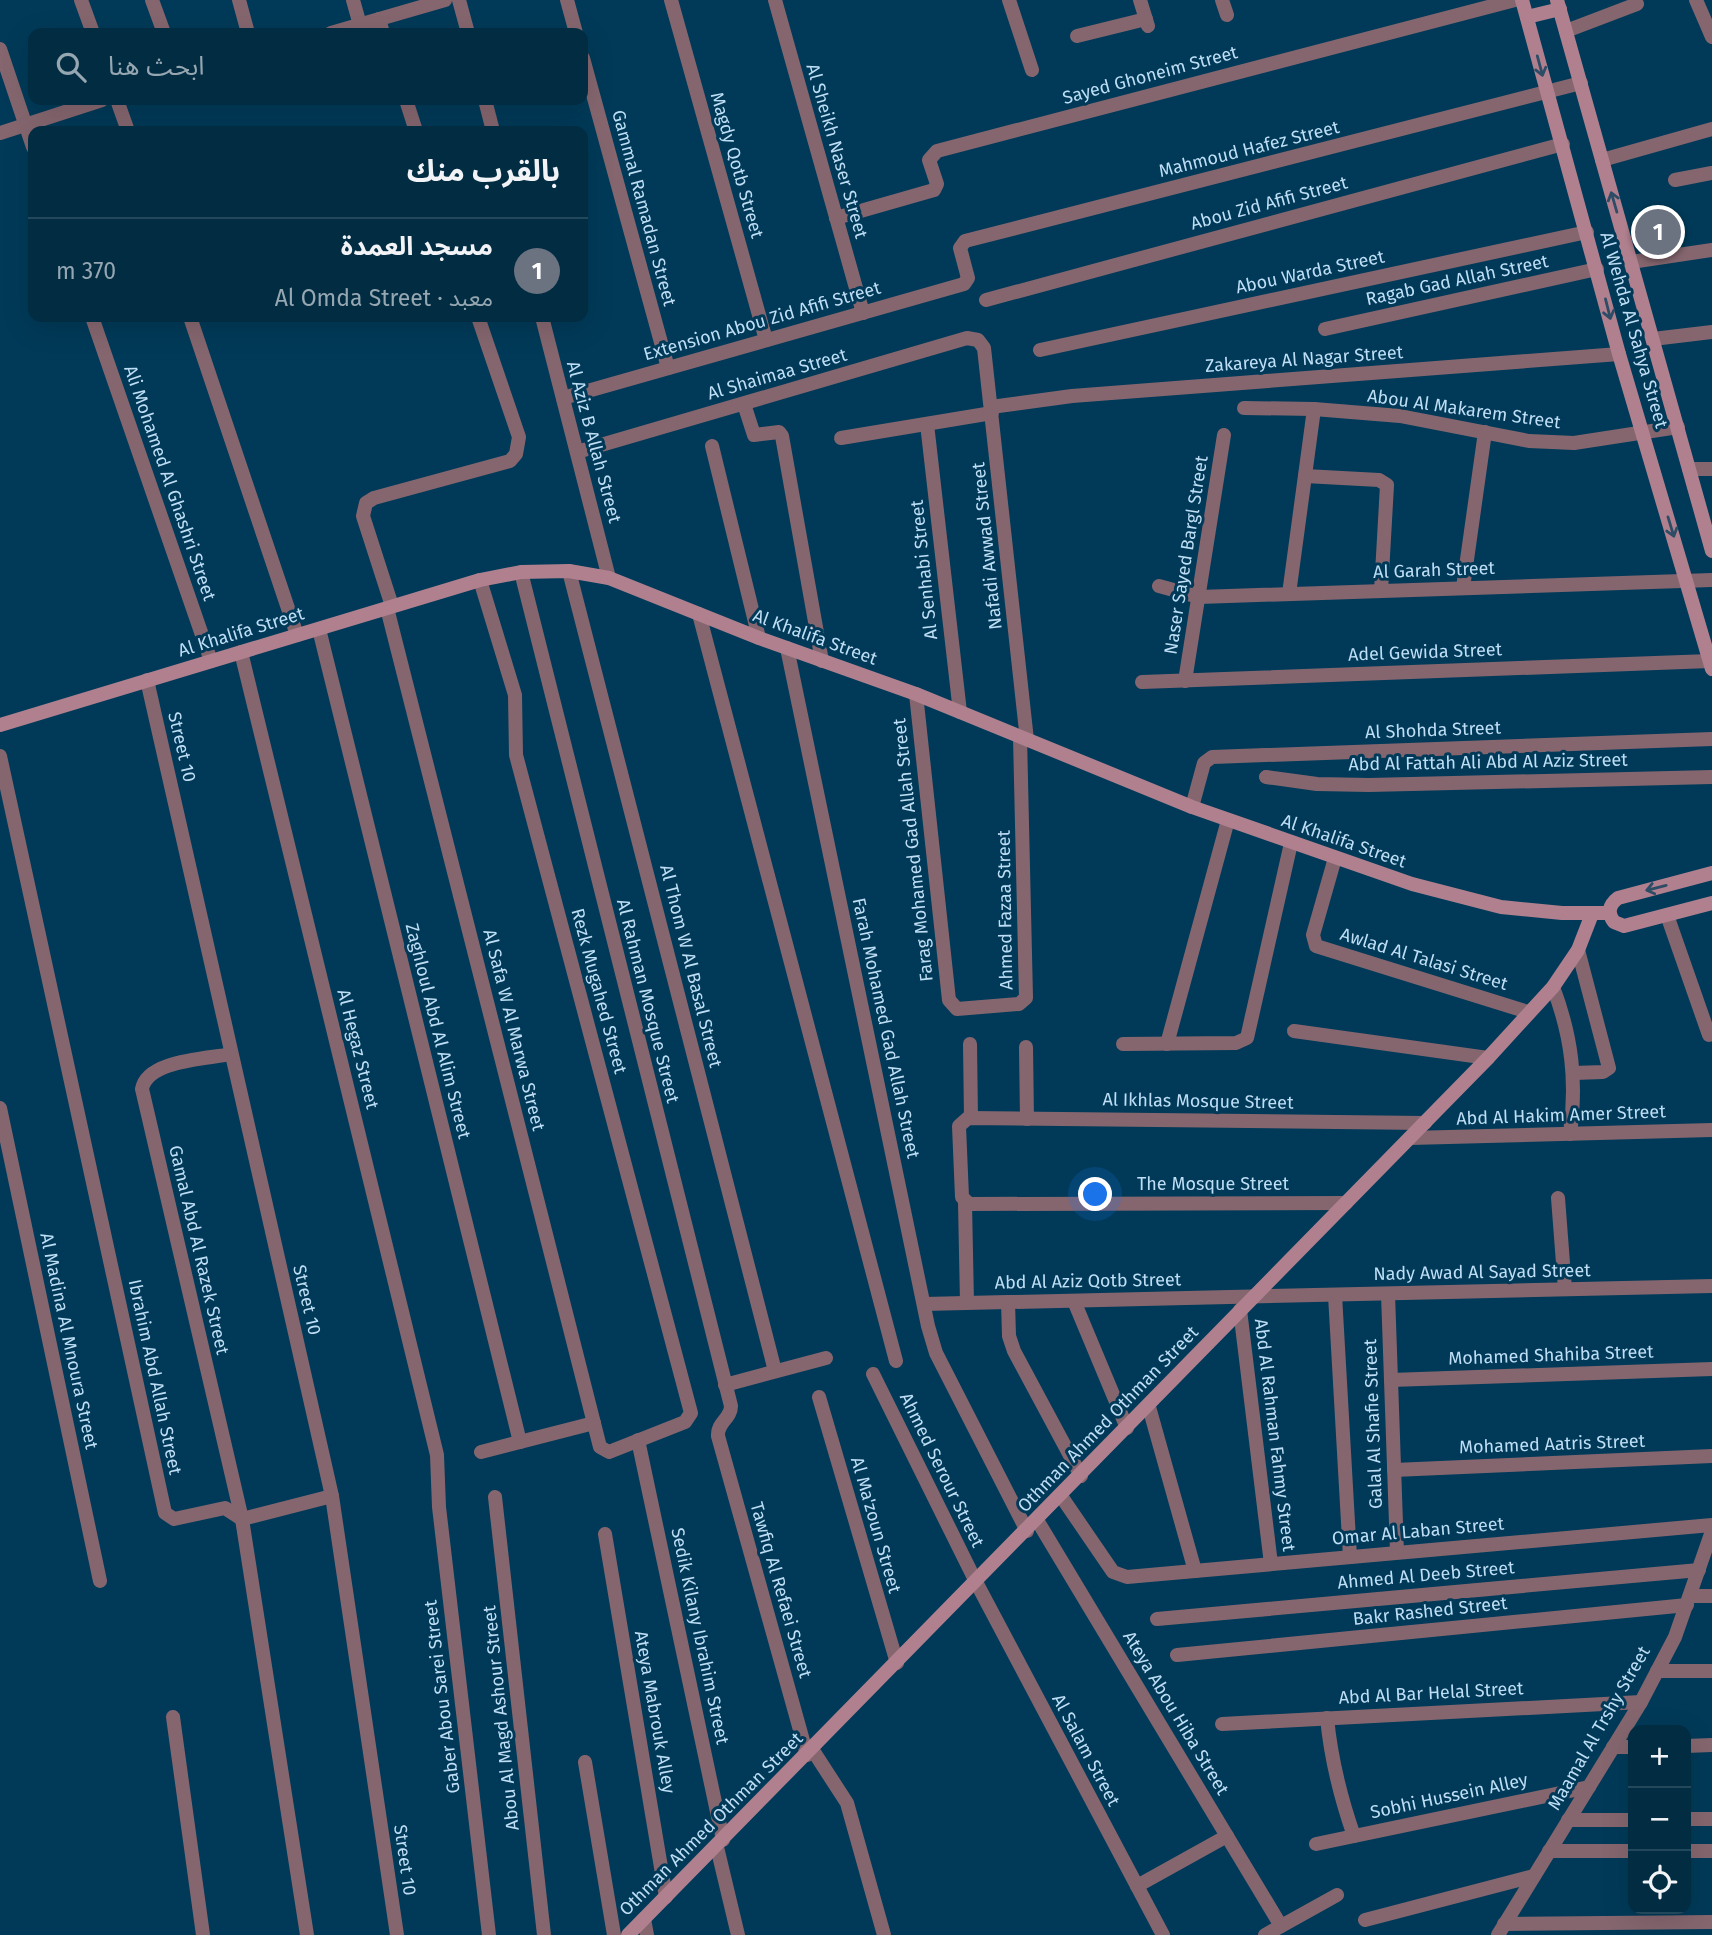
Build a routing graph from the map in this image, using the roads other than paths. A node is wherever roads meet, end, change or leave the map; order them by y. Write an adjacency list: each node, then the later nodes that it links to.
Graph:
1 (81, 0): 22 (street)
2 (152, 0): 23 (street)
3 (239, 0): 24 (street)
4 (353, 0): 20 (street)
5 (445, 0): 21 (street)
6 (460, 0): 26 (street)
7 (567, 0): 27 (street)
8 (671, 0): 66 (street, Magdy Qotb Street)
9 (775, 0): 51 (street, Al Sheikh Naser Street)
10 (1009, 0): 32 (street)
11 (1140, 0): 29 (street)
12 (1222, 0): 18 (street)
13 (1515, 0): 51 (street, Sayed Ghoneim Street)
14 (1522, 0): 19 (main road, Al Wehda Al Sahya Street)
15 (1696, 0): 30 (street)
16 (1559, 4): 19 (main road); 28 (main road, Al Wehda Al Sahya Street)
17 (1637, 4): 28 (street)
18 (1227, 15)
19 (1527, 17): 35 (main road, Al Wehda Al Sahya Street, one-way to 35)
20 (360, 25): 21 (street); 25 (street)
21 (381, 26)
22 (91, 28)
23 (162, 28)
24 (247, 28)
25 (349, 28)
26 (467, 28)
27 (575, 28)
28 (1566, 31): 34 (main road, Al Wehda Al Sahya Street)
29 (1077, 36)
30 (1712, 37)
31 (0, 49): 40 (street)
32 (1032, 70)
33 (588, 76): 70 (street, Gammal Ramadan Street)
34 (1581, 83): 35 (street, Mahmoud Hafez Street); 48 (main road, Al Wehda Al Sahya Street)
35 (1547, 92): 47 (main road, Al Wehda Al Sahya Street); 56 (street, Mahmoud Hafez Street)
36 (87, 105): 40 (street)
37 (119, 105): 41 (street)
38 (408, 105): 42 (street)
39 (486, 105): 43 (street)
40 (25, 125): 45 (street); 46 (street)
41 (126, 126)
42 (414, 126)
43 (493, 126)
44 (1712, 129): 48 (street)
45 (0, 133)
46 (28, 133)
47 (1563, 144): 52 (main road, Al Wehda Al Sahya Street); 57 (street, Abou Zid Afifi Street)
48 (1602, 160): 54 (main road, Al Wehda Al Sahya Street, one-way to 48)
49 (1712, 173): 50 (street)
50 (1675, 180)
51 (836, 218): 58 (street, Al Sheikh Naser Street)
52 (1587, 232): 55 (main road, Al Wehda Al Sahya Street); 68 (street, Abou Warda Street)
53 (1712, 250): 54 (street)
54 (1631, 262): 65 (main road, Al Wehda Al Sahya Street)
55 (1597, 269): 63 (street, Ragab Gad Allah Street); 69 (main road, Al Wehda Al Sahya Street, one-way to 69)
56 (968, 278): 58 (street, Extension Abou Zid Afifi Street)
57 (986, 300)
58 (863, 313): 66 (street, Extension Abou Zid Afifi Street)
59 (94, 322): 106 (street, Ali Mohamed Al Ghashri Street)
60 (192, 322): 102 (street)
61 (480, 322): 99 (street, Al Safa W Al Marwa Street)
62 (543, 322): 71 (street, Al Aziz B Allah Street)
63 (1325, 329)
64 (1712, 332): 65 (street)
65 (1653, 339): 77 (main road, Al Wehda Al Sahya Street)
66 (765, 340): 70 (street, Extension Abou Zid Afifi Street)
67 (984, 348): 72 (street, Al Shaimaa Street); 75 (street, Nafadi Awwad Street)
68 (1040, 350)
69 (1619, 354): 75 (street, Zakareya Al Nagar Street); 79 (main road, Al Wehda Al Sahya Street)
70 (668, 368): 71 (street, Extension Abou Zid Afifi Street)
71 (563, 398): 83 (street, Al Aziz B Allah Street)
72 (744, 404): 83 (street, Al Shaimaa Street); 107 (street)
73 (1244, 408): 74 (street, Abou Al Makarem Street)
74 (1314, 409): 78 (street, Abou Al Makarem Street); 86 (street)
75 (992, 410): 76 (street, Zakareya Al Nagar Street); 115 (street, Nafadi Awwad Street)
76 (927, 424): 81 (street, Zakareya Al Nagar Street); 113 (street, Al Senhabi Street)
77 (1678, 427): 79 (street, Abou Al Makarem Street); 84 (main road, Al Wehda Al Sahya Street)
78 (1485, 432): 79 (street, Abou Al Makarem Street); 95 (street)
79 (1643, 434): 93 (main road, Al Wehda Al Sahya Street, one-way to 93)
80 (1224, 435): 98 (street, Naser Sayed Bargl Street)
81 (841, 438)
82 (712, 446): 103 (street)
83 (577, 453): 90 (street, Al Aziz B Allah Street)
84 (1689, 469): 85 (street); 87 (main road, Al Wehda Al Sahya Street)
85 (1712, 469)
86 (1305, 476): 96 (street); 97 (street)
87 (1712, 551)
88 (569, 571): 89 (main road, Al Khalifa Street); 90 (main road, Al Khalifa Street); 165 (street, Al Thom W Al Basal Street)
89 (521, 572): 91 (main road, Al Khalifa Street); 168 (street, Al Rahman Mosque Street)
90 (609, 578): 100 (main road, Al Khalifa Street)
91 (480, 580): 99 (main road, Al Khalifa Street); 174 (street, Rezk Mugahed Street)
92 (1712, 580): 93 (street, Al Garah Street)
93 (1687, 581): 95 (street, Al Garah Street); 108 (main road, Al Wehda Al Sahya Street)
94 (1159, 586): 98 (street, Al Garah Street)
95 (1463, 588): 96 (street, Al Garah Street)
96 (1381, 591): 97 (street, Al Garah Street)
97 (1289, 594): 98 (street, Al Garah Street)
98 (1199, 597): 110 (street, Naser Sayed Bargl Street)
99 (389, 607): 101 (main road, Al Khalifa Street); 171 (street, Al Safa W Al Marwa Street)
100 (699, 614): 103 (main road, Al Khalifa Street); 163 (street)
101 (318, 629): 102 (main road, Al Khalifa Street); 175 (street, Zaghloul Abd Al Alim Street)
102 (297, 635): 105 (main road, Al Khalifa Street)
103 (759, 638): 104 (main road, Al Khalifa Street)
104 (787, 648): 107 (main road, Al Khalifa Street); 160 (street, Farah Mohamed Gad Allah Street)
105 (241, 652): 106 (main road, Al Khalifa Street); 177 (street, Al Hegaz Street)
106 (211, 661): 109 (main road, Al Khalifa Street)
107 (822, 661): 112 (main road, Al Khalifa Street)
108 (1711, 665): 110 (street, Adel Gewida Street)
109 (147, 680): 114 (main road, Al Khalifa Street); 139 (street, Street 10)
110 (1185, 681): 111 (street, Adel Gewida Street)
111 (1142, 682)
112 (916, 694): 113 (main road, Al Khalifa Street); 131 (street, Farag Mohamed Gad Allah Street)
113 (960, 712): 115 (main road, Al Khalifa Street)
114 (0, 725)
115 (1023, 739): 120 (main road, Al Khalifa Street); 131 (street, Ahmed Fazaa Street)
116 (1712, 739): 120 (street, Al Shohda Street)
117 (0, 756): 184 (street, Ibrahim Abd Allah Street)
118 (1266, 777): 119 (street, Abd Al Fattah Ali Abd Al Aziz Street)
119 (1712, 777)
120 (1192, 807): 121 (main road, Al Khalifa Street)
121 (1228, 820): 122 (main road, Al Khalifa Street); 137 (street)
122 (1292, 843): 123 (main road, Al Khalifa Street); 137 (street)
123 (1335, 858): 127 (main road, Al Khalifa Street); 132 (street, Awlad Al Talasi Street)
124 (1712, 873): 126 (main road, one-way to 126)
125 (1712, 903): 128 (main road, Al Khalifa Street)
126 (1609, 913): 127 (main road, Al Khalifa Street); 128 (main road, Al Khalifa Street)
127 (1592, 914): 129 (main road, Othman Ahmed Othman Street)
128 (1667, 915): 134 (street)
129 (1578, 950): 130 (main road, Othman Ahmed Othman Street); 141 (street)
130 (1553, 987): 132 (main road, Othman Ahmed Othman Street); 141 (street)
131 (949, 1000)
132 (1528, 1012): 140 (main road, Othman Ahmed Othman Street)
133 (1294, 1031): 140 (street)
134 (1709, 1035)
135 (970, 1044): 143 (street)
136 (1123, 1044): 137 (street)
137 (1167, 1044)
138 (1026, 1046): 144 (street)
139 (232, 1054): 181 (street, Street 10); 184 (street, Gamal Abd Al Razek Street)
140 (1488, 1058): 145 (main road, Othman Ahmed Othman Street)
141 (1574, 1073): 147 (street)
142 (0, 1108): 195 (street, Al Madina Al Mnoura Street)
143 (971, 1118): 144 (street, Al Ikhlas Mosque Street); 150 (street)
144 (1027, 1118): 145 (street, Al Ikhlas Mosque Street)
145 (1425, 1123): 148 (main road, Othman Ahmed Othman Street)
146 (1712, 1130): 147 (street, Abd Al Hakim Amer Street)
147 (1570, 1134): 148 (street, Abd Al Hakim Amer Street)
148 (1410, 1138): 151 (main road, Othman Ahmed Othman Street)
149 (1558, 1198): 153 (street)
150 (965, 1203): 151 (street, The Mosque Street); 159 (street)
151 (1346, 1203): 156 (main road, Othman Ahmed Othman Street)
152 (1712, 1286): 153 (street, Nady Awad Al Sayad Street)
153 (1565, 1289): 155 (street, Nady Awad Al Sayad Street)
154 (1335, 1294): 155 (street, Nady Awad Al Sayad Street); 156 (street, Nady Awad Al Sayad Street); 191 (street)
155 (1388, 1294): 167 (street, Galal Al Shafie Street)
156 (1253, 1297): 157 (street, Abd Al Aziz Qotb Street); 161 (main road, Othman Ahmed Othman Street)
157 (1074, 1301): 158 (street, Abd Al Aziz Qotb Street); 172 (street)
158 (1008, 1302): 159 (street, Abd Al Aziz Qotb Street); 180 (street)
159 (967, 1303): 160 (street, Abd Al Aziz Qotb Street)
160 (924, 1304): 187 (street, Farah Mohamed Gad Allah Street)
161 (1240, 1310): 170 (main road, Othman Ahmed Othman Street); 192 (street, Abd Al Rahman Fahmy Street)
162 (826, 1358): 165 (street)
163 (896, 1362)
164 (1712, 1368): 167 (street, Mohamed Shahiba Street)
165 (775, 1371): 168 (street)
166 (873, 1374): 196 (street, Ahmed Serour Street)
167 (1391, 1380): 179 (street, Galal Al Shafie Street)
168 (725, 1385): 173 (street, Al Rahman Mosque Street)
169 (819, 1397): 201 (street, Al Ma'zoun Street)
170 (1149, 1407): 172 (main road, Othman Ahmed Othman Street); 194 (street)
171 (594, 1423): 174 (street, Al Safa W Al Marwa Street); 175 (street)
172 (1127, 1428): 180 (main road, Othman Ahmed Othman Street)
173 (718, 1436): 212 (street, Tawfiq Al Refaei Street)
174 (638, 1440): 221 (street, Sedik Kilany Ibrahim Street)
175 (520, 1442): 176 (street)
176 (481, 1452)
177 (437, 1455): 241 (street, Gaber Abou Sarei Street)
178 (1712, 1456): 179 (street, Mohamed Aatris Street)
179 (1394, 1470): 190 (street, Galal Al Shafie Street)
180 (1081, 1476): 182 (main road, Othman Ahmed Othman Street)
181 (332, 1496): 184 (street); 240 (street, Street 10)
182 (1061, 1496): 185 (main road, Othman Ahmed Othman Street); 194 (street, Omar Al Laban Street)
183 (495, 1497): 242 (street, Abou Al Magd Ashour Street)
184 (242, 1519): 239 (street)
185 (1037, 1520): 187 (main road, Othman Ahmed Othman Street); 219 (street, Ateya Abou Hiba Street)
186 (1712, 1525): 190 (street, Omar Al Laban Street)
187 (1027, 1531): 196 (main road, Othman Ahmed Othman Street)
188 (1712, 1531): 193 (street, Maamal Al Trshy Street)
189 (605, 1534): 230 (street, Ateya Mabrouk Alley)
190 (1397, 1552): 191 (street, Omar Al Laban Street)
191 (1350, 1557): 192 (street, Omar Al Laban Street)
192 (1271, 1564): 194 (street, Omar Al Laban Street)
193 (1699, 1570): 198 (street, Maamal Al Trshy Street); 199 (street, Ahmed Al Deeb Street)
194 (1195, 1571)
195 (100, 1581)
196 (976, 1582): 201 (main road, Othman Ahmed Othman Street); 228 (street, Al Salam Street)
197 (1712, 1596): 198 (street, Bakr Rashed Street)
198 (1688, 1601): 200 (street, Bakr Rashed Street); 202 (street, Maamal Al Trshy Street)
199 (1157, 1619)
200 (1177, 1655)
201 (897, 1663): 212 (main road, Othman Ahmed Othman Street)
202 (1657, 1671): 203 (street); 204 (street, Maamal Al Trshy Street)
203 (1712, 1671)
204 (1641, 1702): 206 (street, Abd Al Bar Helal Street); 210 (street, Maamal Al Trshy Street)
205 (173, 1717): 238 (street)
206 (1327, 1718): 207 (street, Abd Al Bar Helal Street); 220 (street)
207 (1222, 1724)
208 (1691, 1745): 209 (street)
209 (1712, 1745)
210 (1613, 1747): 211 (street); 214 (street, Maamal Al Trshy Street)
211 (1628, 1747)
212 (810, 1752): 221 (main road, Othman Ahmed Othman Street); 247 (street, Tawfiq Al Refaei Street)
213 (585, 1762): 243 (street)
214 (1589, 1787): 217 (street, Maamal Al Trshy Street); 220 (street, Sobhi Hussein Alley)
215 (1691, 1819): 216 (street)
216 (1712, 1819)
217 (1568, 1820): 218 (street); 223 (street, Maamal Al Trshy Street)
218 (1628, 1820)
219 (1227, 1836): 228 (street); 234 (street, Ateya Abou Hiba Street)
220 (1354, 1836): 222 (street, Sobhi Hussein Alley)
221 (720, 1844): 230 (main road, Othman Ahmed Othman Street); 246 (street, Sedik Kilany Ibrahim Street)
222 (1317, 1844)
223 (1549, 1852): 224 (street); 227 (street, Maamal Al Trshy Street)
224 (1628, 1852)
225 (1691, 1852): 226 (street)
226 (1712, 1852)
227 (1534, 1876): 232 (street); 237 (street, Maamal Al Trshy Street)
228 (1137, 1886): 248 (street, Al Salam Street)
229 (1337, 1895): 234 (street)
230 (666, 1897): 231 (main road, Othman Ahmed Othman Street)
231 (644, 1919): 244 (main road, Othman Ahmed Othman Street); 245 (street)
232 (1366, 1920)
233 (1712, 1922): 236 (street)
234 (1281, 1926): 249 (street)
235 (1572, 1929): 236 (street); 237 (street)
236 (1641, 1929)
237 (1501, 1930)
238 (204, 1935)
239 (307, 1935)
240 (397, 1935)
241 (489, 1935)
242 (544, 1935)
243 (614, 1935)
244 (628, 1935)
245 (647, 1935)
246 (738, 1935)
247 (884, 1935)
248 (1163, 1935)
249 (1265, 1935)

